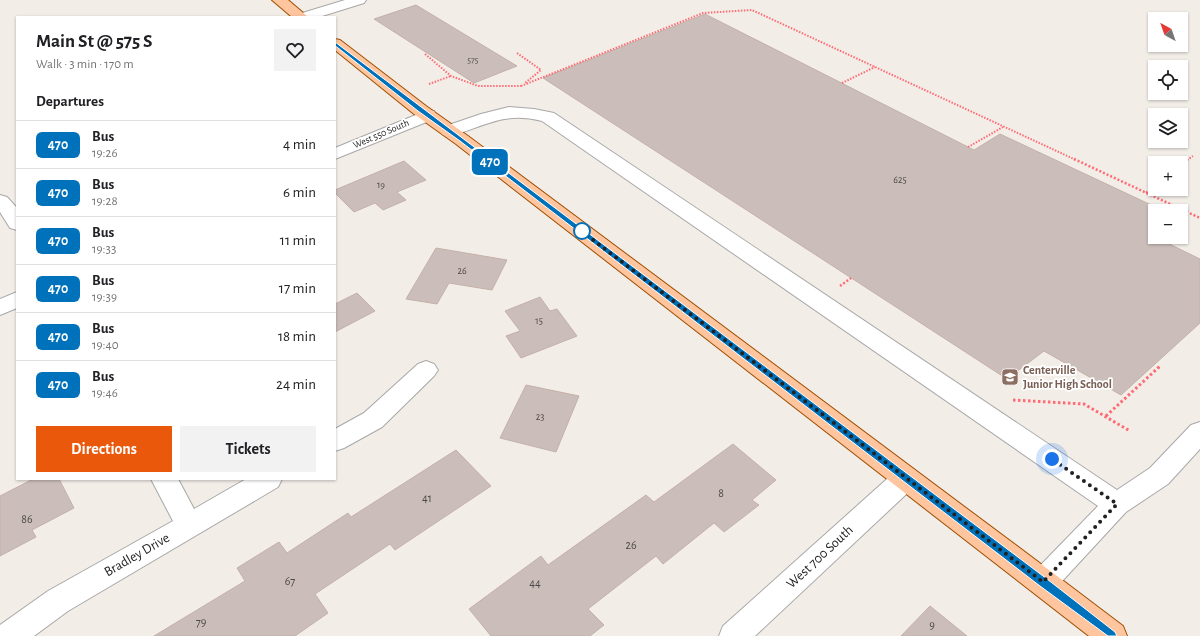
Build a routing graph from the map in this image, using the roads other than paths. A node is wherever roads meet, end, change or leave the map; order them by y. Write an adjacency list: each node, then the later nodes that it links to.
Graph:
1 (279, 0): 3 (main road)
2 (359, 0): 4 (street)
3 (302, 16)
4 (306, 16)
5 (336, 44): 6 (main road)
6 (428, 115): 7 (main road); 8 (street, West 550 South)
7 (449, 131): 16 (main road); 19 (street)
8 (336, 154)
9 (0, 201): 10 (street)
10 (16, 222)
11 (16, 299): 12 (street)
12 (0, 308)
13 (426, 370): 15 (street)
14 (1200, 432): 19 (street)
15 (336, 441)
16 (906, 478): 21 (main road); 23 (street, West 700 South)
17 (165, 480): 20 (street)
18 (267, 480): 20 (street, Bradley Drive)
19 (1117, 504): 21 (street)
20 (189, 525): 22 (street, Bradley Drive)
21 (1043, 582): 24 (main road)
22 (9, 636)
23 (734, 636)
24 (1112, 636)

